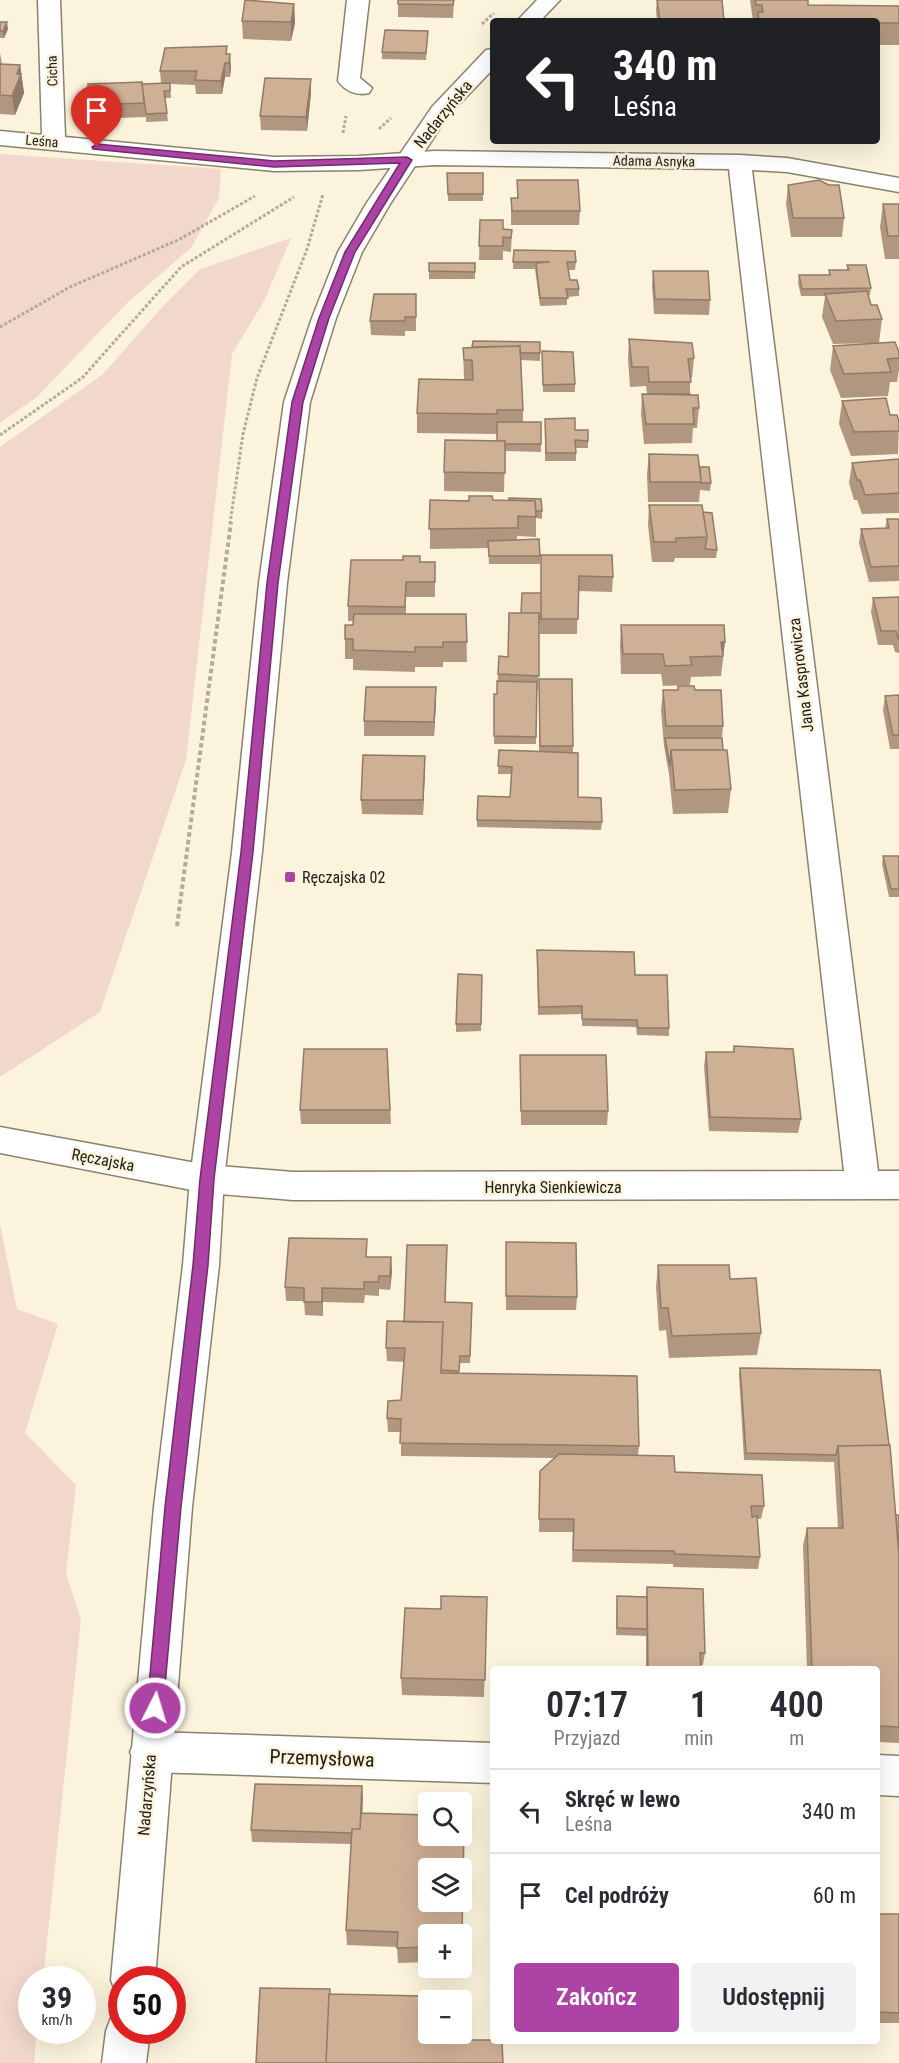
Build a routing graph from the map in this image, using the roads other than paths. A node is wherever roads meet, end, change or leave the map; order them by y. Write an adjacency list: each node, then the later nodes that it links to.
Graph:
1 (50, 0): 8 (street, Cicha)
2 (358, 0): 6 (street)
3 (549, 0): 4 (street)
4 (531, 18)
5 (490, 59): 9 (street, Nadarzyńska)
6 (361, 88)
7 (0, 138): 8 (street, Leśna)
8 (54, 142): 9 (street, Leśna)
9 (407, 160): 10 (street, Adama Asnyka); 13 (street, Nadarzyńska)
10 (740, 162): 11 (street, Adama Asnyka); 15 (street, Jana Kasprowicza)
11 (899, 185)
12 (0, 1140): 13 (street, Ręczajska)
13 (207, 1179): 15 (street, Henryka Sienkiewicza); 16 (street, Nadarzyńska)
14 (899, 1185): 15 (street, Henryka Sienkiewicza)
15 (863, 1187)
16 (151, 1752): 17 (street, Przemysłowa); 20 (street, Nadarzyńska)
17 (490, 1763)
18 (880, 1775): 19 (street)
19 (899, 1776)
20 (134, 1966)
21 (126, 2044): 22 (street)
22 (124, 2063)

